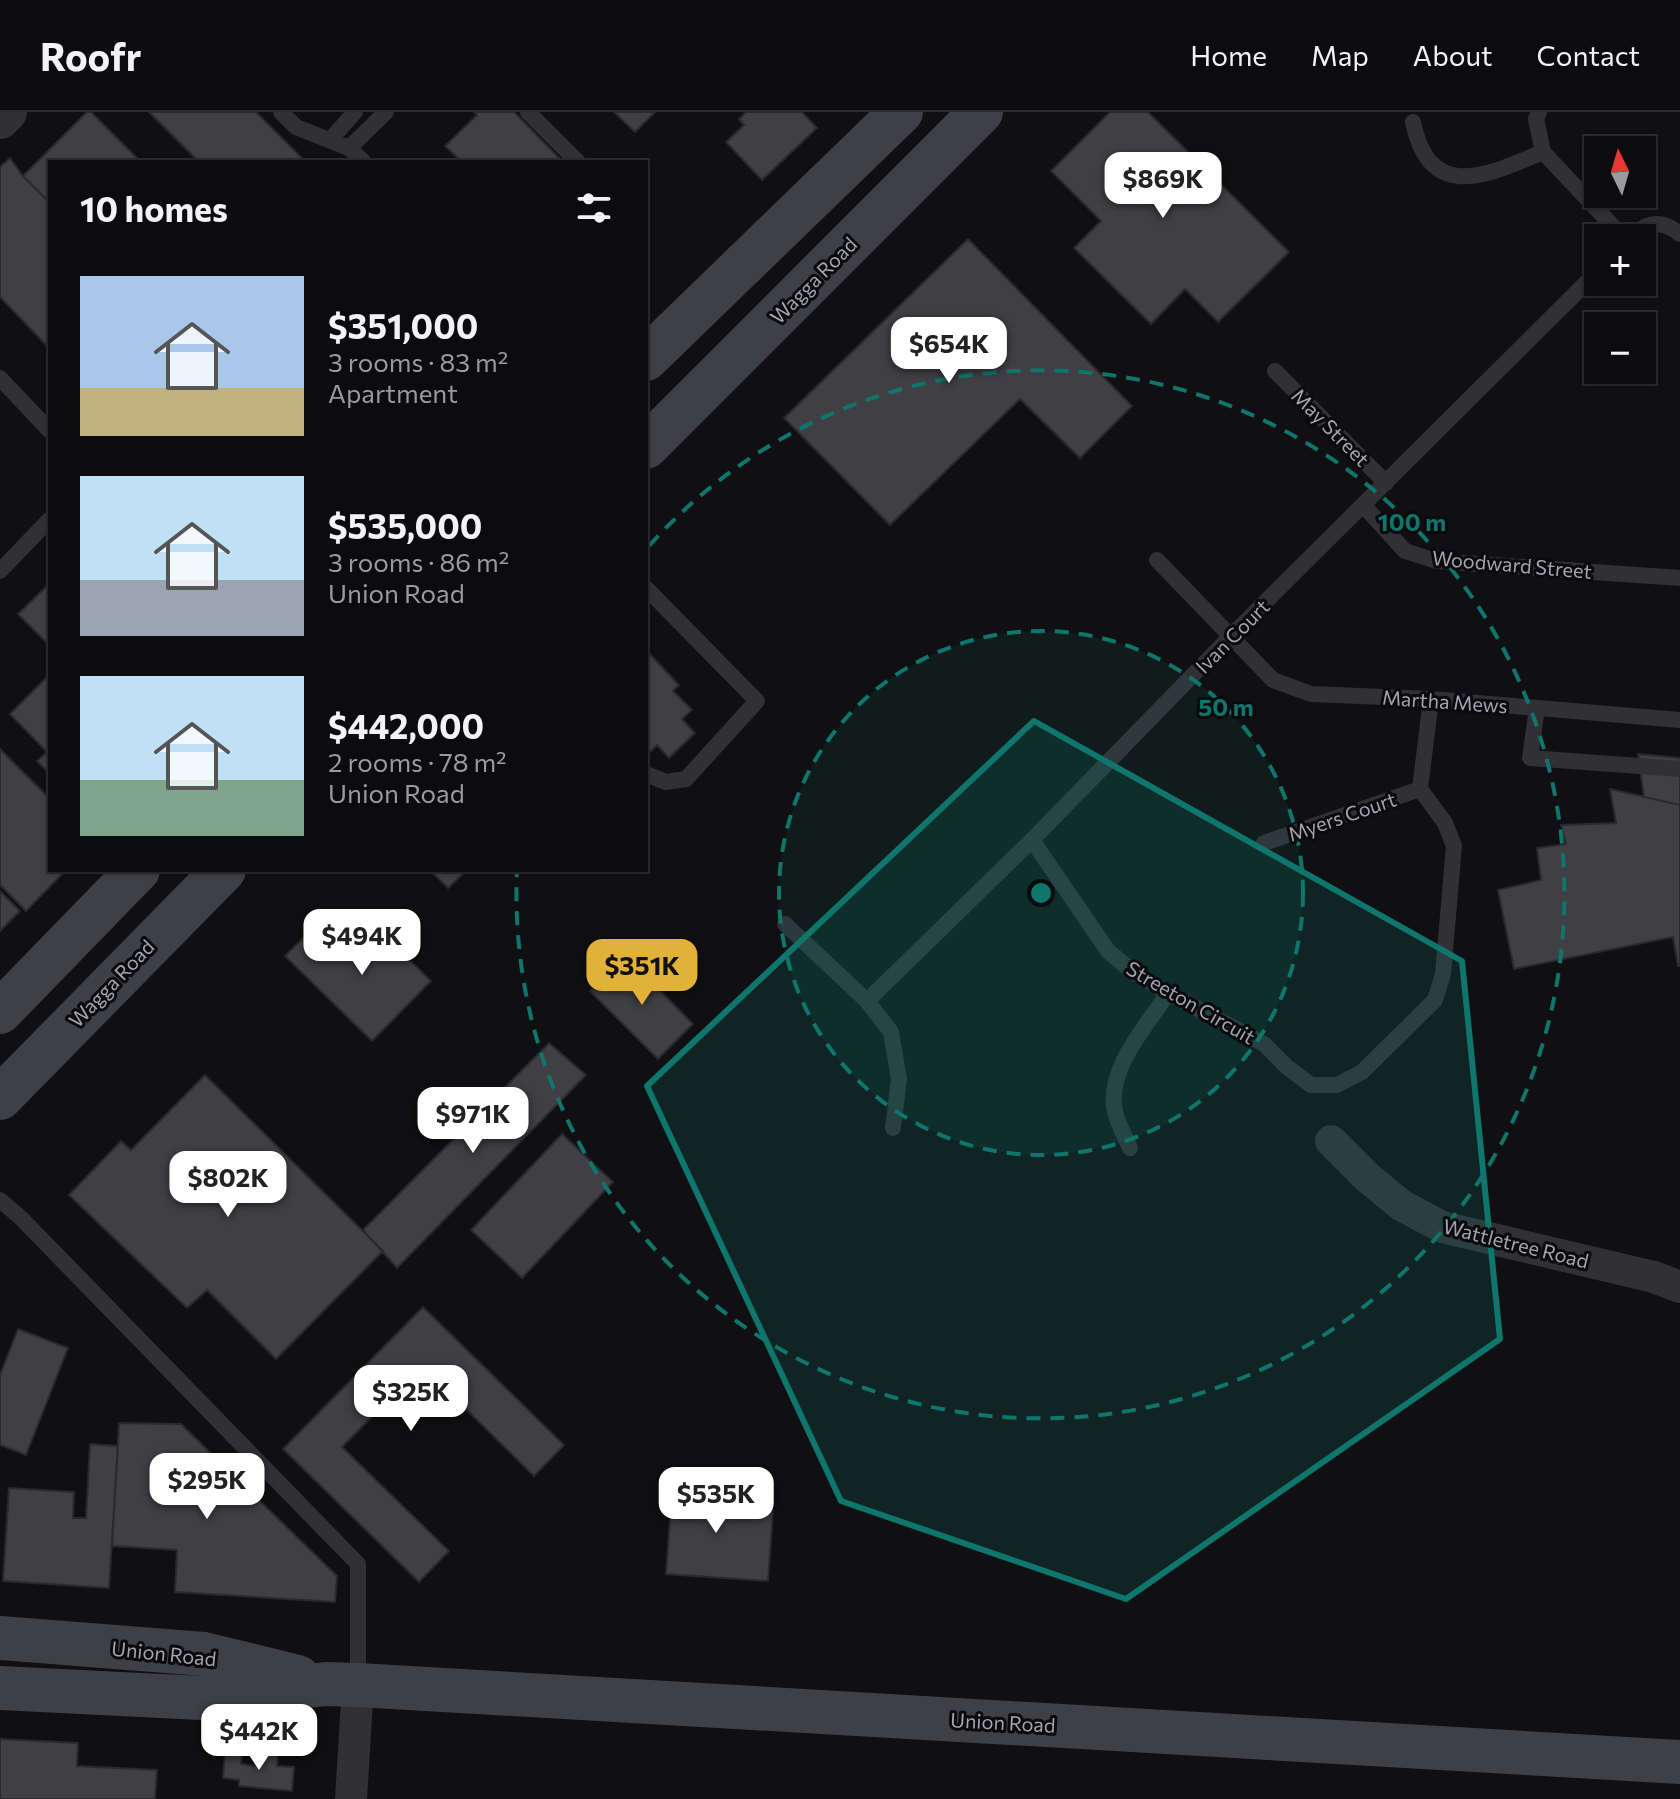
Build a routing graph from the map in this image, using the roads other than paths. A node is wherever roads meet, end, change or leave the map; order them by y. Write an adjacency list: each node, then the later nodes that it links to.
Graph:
1 (7, 112): 9 (street)
2 (281, 112): 11 (lane)
3 (355, 112): 11 (lane)
4 (386, 112): 12 (lane)
5 (528, 112): 16 (lane)
6 (981, 112): 14 (main road, Wagga Road)
7 (1539, 112): 13 (lane)
8 (898, 114): 14 (main road); 21 (main road)
9 (0, 119)
10 (1413, 122): 13 (lane)
11 (330, 140): 12 (lane)
12 (349, 148): 15 (lane)
13 (1543, 152): 17 (lane)
14 (935, 158): 24 (main road, Wagga Road)
15 (362, 160)
16 (576, 160)
17 (1613, 224)
18 (1656, 224): 19 (lane)
19 (1680, 234)
20 (1584, 285): 27 (lane, Ivan Court)
21 (649, 356): 24 (main road)
22 (1275, 371): 27 (lane, May Street)
23 (0, 378): 25 (lane)
24 (696, 397): 26 (main road, Wagga Road)
25 (48, 429)
26 (648, 445)
27 (1386, 483): 28 (lane, Ivan Court)
28 (1364, 506): 32 (lane, Woodward Street); 34 (lane, Ivan Court)
29 (48, 521): 31 (lane)
30 (1157, 560): 34 (lane, Martha Mews)
31 (0, 571)
32 (1680, 578)
33 (648, 590): 39 (lane)
34 (1229, 638): 35 (lane, Martha Mews); 41 (lane, Ivan Court)
35 (1431, 699): 36 (lane, Martha Mews); 40 (lane)
36 (1537, 708): 37 (lane, Martha Mews); 38 (lane)
37 (1680, 720)
38 (1680, 769)
39 (648, 775)
40 (1420, 789): 42 (lane, Myers Court); 48 (lane, Streeton Circuit)
41 (1032, 840): 48 (lane, Streeton Circuit); 49 (lane, Ivan Court)
42 (1264, 843)
43 (136, 872): 45 (main road)
44 (222, 872): 47 (main road, Wagga Road)
45 (108, 900): 47 (main road); 50 (main road)
46 (785, 924): 49 (lane)
47 (149, 945): 51 (main road, Wagga Road)
48 (1168, 993): 54 (lane)
49 (867, 1001): 52 (lane)
50 (0, 1012)
51 (0, 1098)
52 (893, 1128)
53 (1331, 1141): 56 (street, Wattletree Road)
54 (1130, 1148)
55 (0, 1200): 58 (lane)
56 (1680, 1287)
57 (0, 1638): 58 (main road, Union Road)
58 (342, 1684): 59 (main road, Union Road); 60 (main road, Union Road); 61 (street)
59 (0, 1688)
60 (1680, 1762)
61 (351, 1799)

